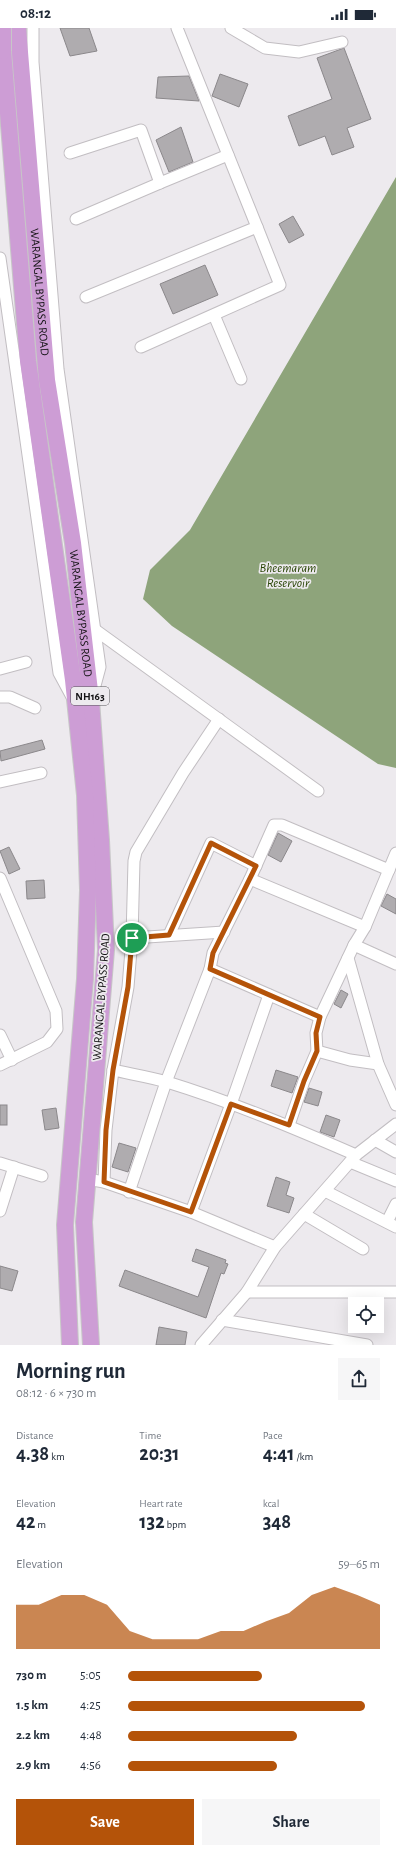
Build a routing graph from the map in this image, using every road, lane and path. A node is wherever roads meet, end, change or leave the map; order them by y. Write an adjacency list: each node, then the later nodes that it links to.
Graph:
1 (2, 28): 23 (highway, WARANGAL BYPASS ROAD / NH163, bridge)
2 (13, 28): 7 (highway)
3 (18, 28): 23 (highway, WARANGAL BYPASS ROAD / NH163)
4 (33, 28): 19 (street)
5 (177, 28): 10 (street)
6 (231, 28): 8 (street)
7 (0, 35)
8 (342, 42)
9 (70, 153): 11 (street)
10 (228, 155): 11 (street); 13 (street)
11 (160, 183): 12 (street)
12 (76, 219)
13 (257, 227): 15 (street); 16 (street)
14 (0, 258): 23 (street)
15 (86, 297)
16 (214, 314): 17 (street); 18 (street)
17 (141, 346)
18 (241, 379)
19 (94, 628): 23 (street); 25 (street)
20 (26, 662): 21 (street)
21 (0, 669)
22 (0, 697): 24 (street)
23 (83, 701): 61 (highway, WARANGAL BYPASS ROAD / NH163); 76 (highway, WARANGAL BYPASS ROAD / NH163)
24 (35, 708)
25 (219, 720): 28 (street); 37 (street)
26 (41, 773): 27 (street)
27 (0, 782)
28 (318, 791)
29 (396, 853): 31 (street)
30 (256, 866): 31 (street); 33 (street); 36 (street)
31 (389, 870): 34 (street)
32 (0, 878): 46 (street)
33 (250, 879): 34 (street); 35 (street)
34 (365, 927): 38 (street)
35 (224, 932): 36 (street); 41 (street)
36 (169, 935): 37 (street)
37 (132, 938): 49 (street)
38 (354, 945): 39 (street); 40 (street)
39 (348, 958): 43 (street); 47 (street)
40 (396, 964)
41 (210, 969): 42 (street); 50 (street)
42 (269, 995): 43 (street); 51 (street)
43 (320, 1017): 45 (street)
44 (0, 1035): 46 (street)
45 (317, 1051): 47 (street); 54 (street)
46 (12, 1060): 48 (street)
47 (378, 1064): 52 (street)
48 (0, 1065)
49 (113, 1070): 50 (street); 63 (street)
50 (166, 1082): 51 (street); 65 (street)
51 (231, 1104): 54 (street); 68 (street)
52 (396, 1105)
53 (396, 1124): 55 (street)
54 (289, 1125): 57 (street)
55 (374, 1140): 56 (street); 57 (street)
56 (396, 1152)
57 (353, 1158): 62 (street); 64 (street)
58 (0, 1163): 59 (street)
59 (14, 1167): 60 (street); 67 (street)
60 (42, 1176)
61 (87, 1179): 63 (street); 77 (highway, WARANGAL BYPASS ROAD / NH163)
62 (396, 1181)
63 (104, 1182): 65 (street)
64 (325, 1191): 69 (street); 70 (street)
65 (129, 1192): 68 (street)
66 (396, 1204): 70 (street)
67 (0, 1211)
68 (191, 1212): 71 (street)
69 (304, 1214): 71 (street); 72 (street)
70 (392, 1224)
71 (275, 1247): 73 (street)
72 (363, 1249)
73 (248, 1292): 74 (street); 75 (street)
74 (396, 1292)
75 (222, 1320): 78 (street); 79 (street)
76 (70, 1345)
77 (91, 1345)
78 (201, 1345)
79 (367, 1345)

